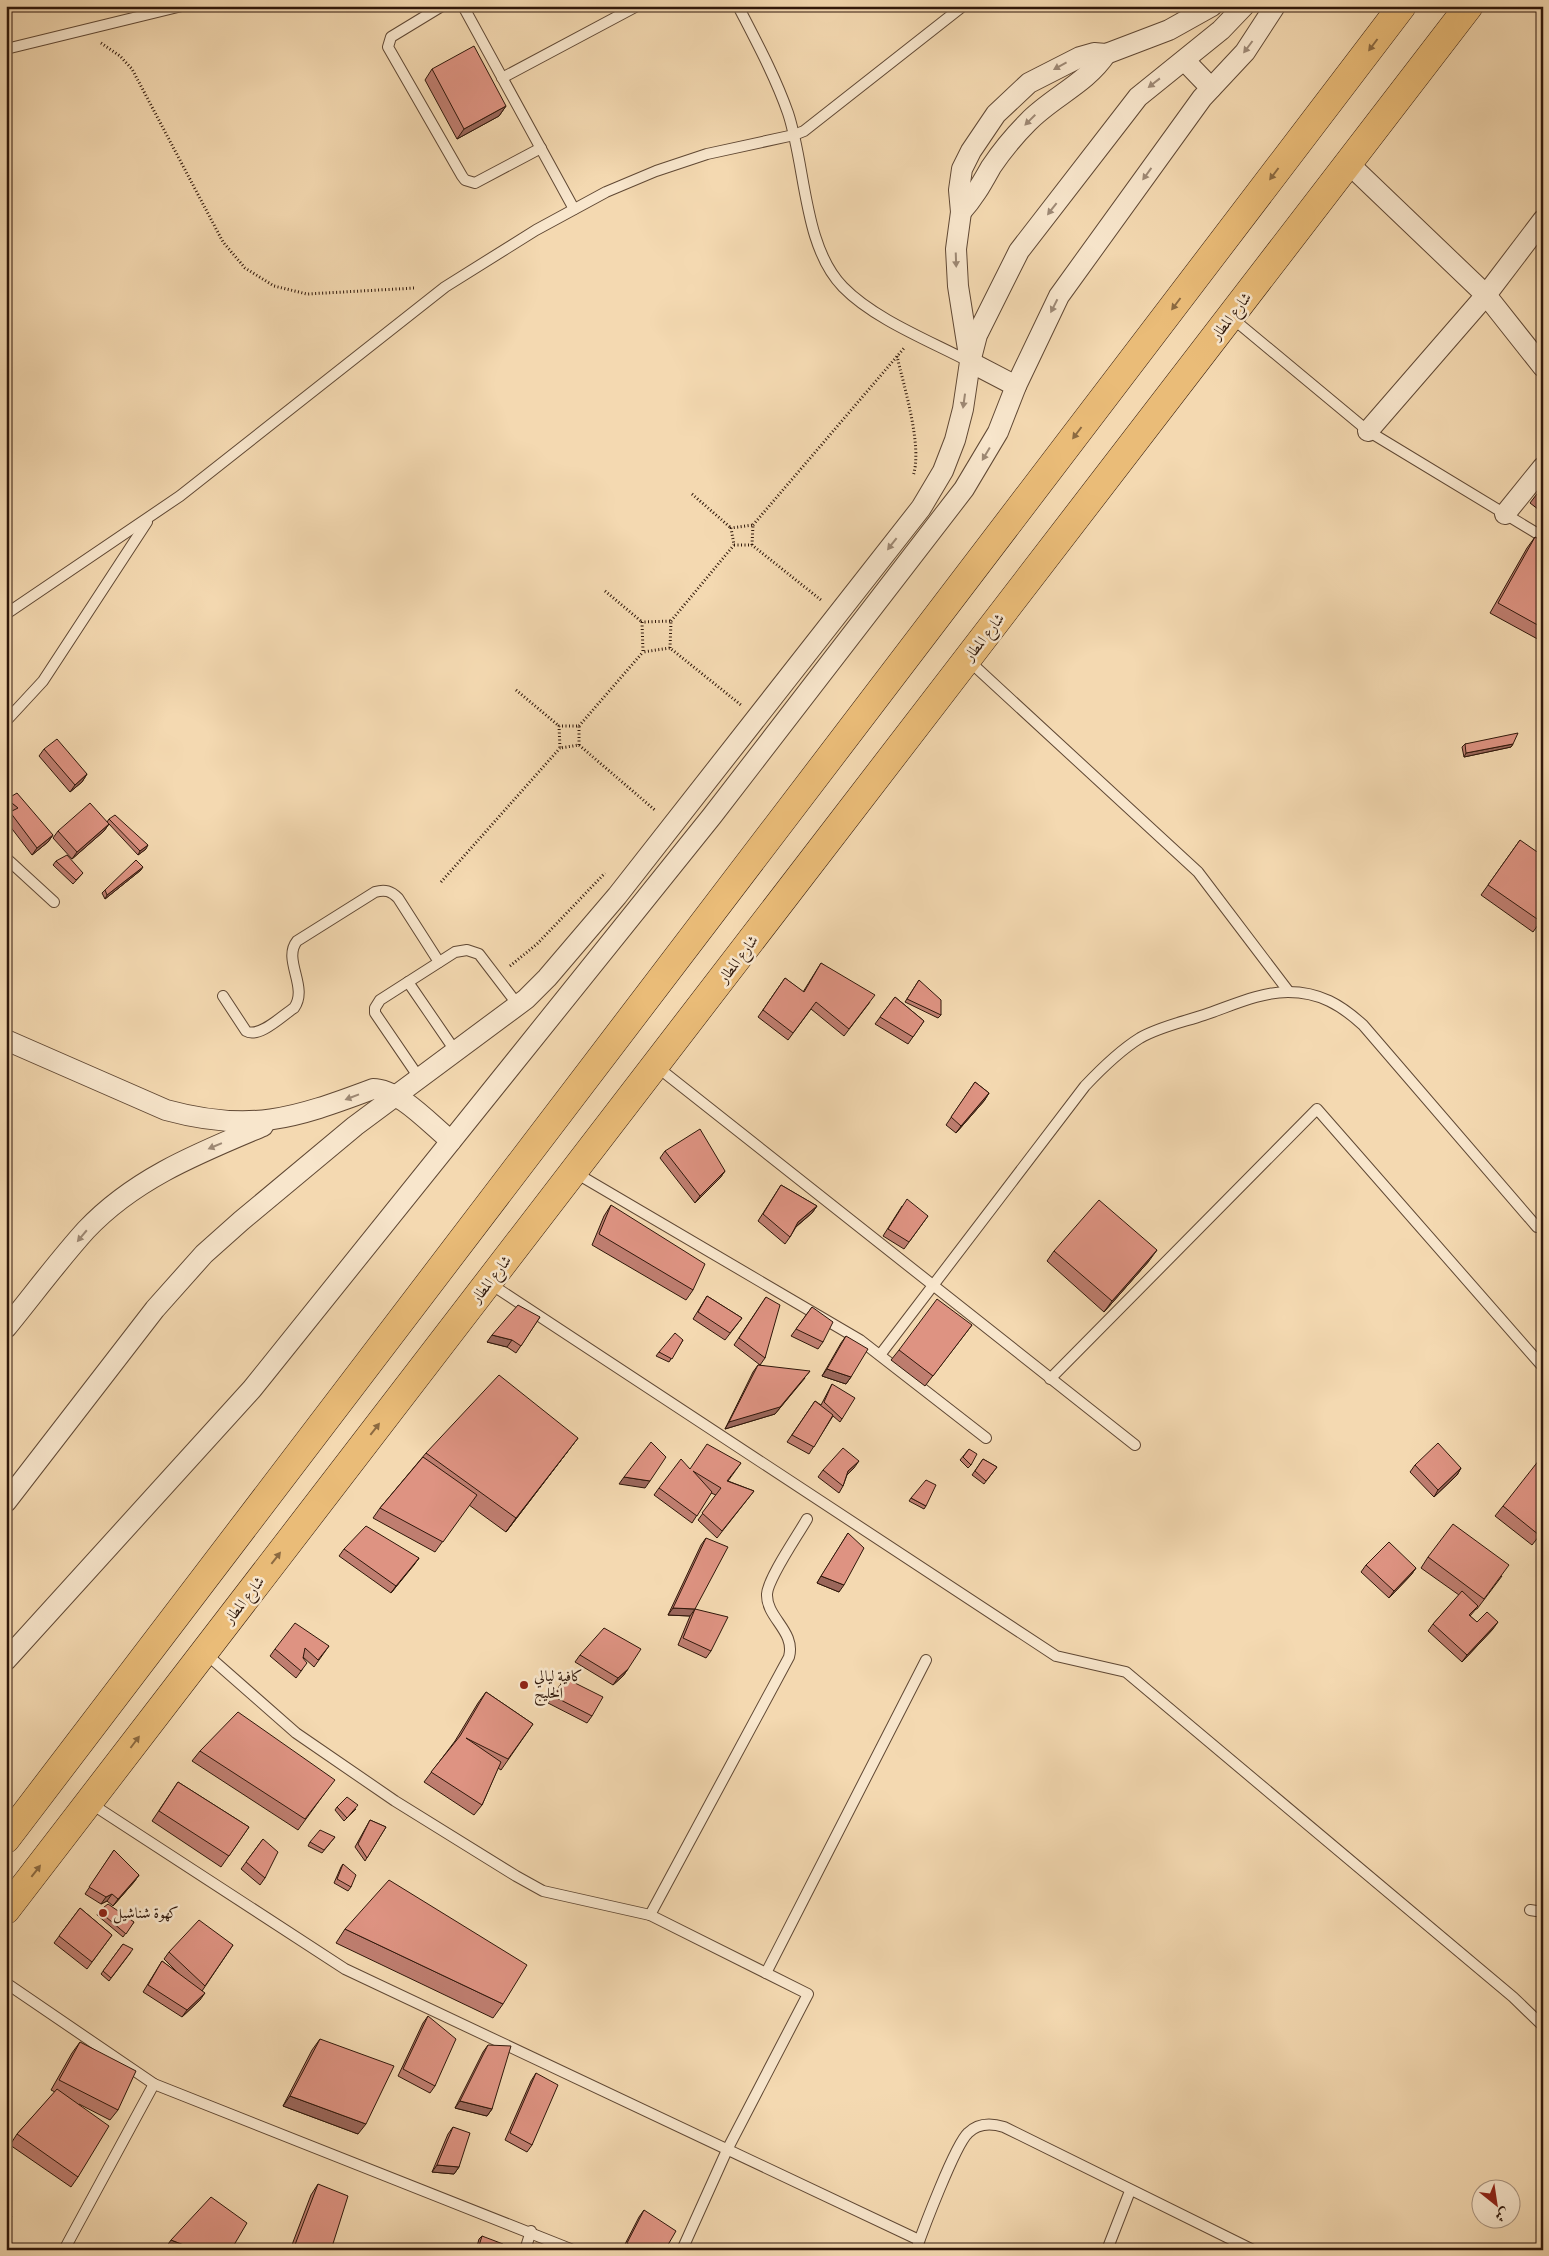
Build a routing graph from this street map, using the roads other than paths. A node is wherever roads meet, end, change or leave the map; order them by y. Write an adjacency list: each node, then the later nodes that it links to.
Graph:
1 (182, 6): 12 (lane)
2 (442, 6): 18 (lane)
3 (463, 6): 15 (lane)
4 (637, 6): 15 (lane)
5 (738, 6): 17 (lane)
6 (964, 6): 17 (lane)
7 (1212, 6): 13 (street)
8 (1244, 6): 14 (street)
9 (1275, 6): 16 (street, one-way to 16)
10 (1402, 6): 66 (main road, one-way to 66)
11 (1469, 6): 19 (main road, شارع المطار)
12 (6, 49)
13 (1106, 54): 21 (street, one-way to 21); 21 (street, one-way to 21)
14 (1184, 61): 16 (street); 25 (street, one-way to 25)
15 (502, 78): 18 (lane)
16 (1212, 88): 27 (street, one-way to 27)
17 (794, 135): 20 (lane); 25 (lane)
18 (541, 148): 20 (lane)
19 (1348, 163): 23 (street); 24 (main road, شارع المطار)
20 (574, 209): 31 (lane)
21 (961, 212): 25 (street, one-way to 25)
22 (1543, 220): 23 (street)
23 (1486, 295): 26 (street); 28 (street)
24 (1230, 316): 28 (lane); 34 (main road, شارع المطار)
25 (970, 362): 27 (street); 42 (street, one-way to 42)
26 (1543, 367)
27 (1016, 386): 49 (street, one-way to 49)
28 (1368, 431): 30 (lane)
29 (1543, 467): 30 (street)
30 (1505, 514): 32 (lane)
31 (150, 518): 33 (lane); 35 (lane)
32 (1543, 537)
33 (6, 614)
34 (967, 659): 40 (lane); 45 (main road, شارع المطار)
35 (6, 721)
36 (6, 858): 37 (lane)
37 (54, 902)
38 (439, 962): 39 (lane); 41 (lane); 42 (lane)
39 (408, 982): 44 (lane); 46 (lane)
40 (1289, 992): 51 (lane); 53 (lane)
41 (222, 996)
42 (518, 1005): 44 (street)
43 (6, 1040): 48 (street)
44 (456, 1052): 46 (street)
45 (656, 1066): 50 (main road, شارع المطار); 53 (lane)
46 (420, 1079): 47 (street)
47 (397, 1096): 48 (street, one-way to 48); 49 (street); 60 (street)
48 (276, 1120): 54 (street, one-way to 54)
49 (451, 1141): 63 (street)
50 (574, 1171): 52 (main road, شارع المطار); 55 (lane)
51 (1537, 1227)
52 (488, 1282): 62 (main road, شارع المطار, one-way to 52); 73 (lane)
53 (933, 1285): 55 (lane); 57 (lane)
54 (6, 1328)
55 (880, 1355): 58 (lane)
56 (1543, 1367): 57 (lane)
57 (1050, 1379): 59 (lane)
58 (986, 1438)
59 (1135, 1445)
60 (6, 1502)
61 (807, 1519): 70 (lane)
62 (204, 1652): 65 (main road, شارع المطار, one-way to 62); 70 (lane)
63 (6, 1660)
64 (926, 1660): 71 (lane)
65 (89, 1802): 67 (main road, شارع المطار, one-way to 65); 75 (lane)
66 (6, 1839)
67 (6, 1910)
68 (1530, 1910): 69 (lane)
69 (1543, 1912)
70 (650, 1915): 71 (lane)
71 (766, 1973): 75 (lane)
72 (6, 1983): 74 (lane)
73 (1543, 2026)
74 (154, 2084): 77 (lane); 79 (lane)
75 (727, 2150): 78 (lane); 82 (lane)
76 (1130, 2190): 78 (lane); 83 (lane); 84 (lane)
77 (531, 2231): 80 (lane); 81 (lane)
78 (918, 2245)
79 (64, 2250)
80 (525, 2250)
81 (573, 2250)
82 (682, 2250)
83 (1106, 2250)
84 (1253, 2250)

